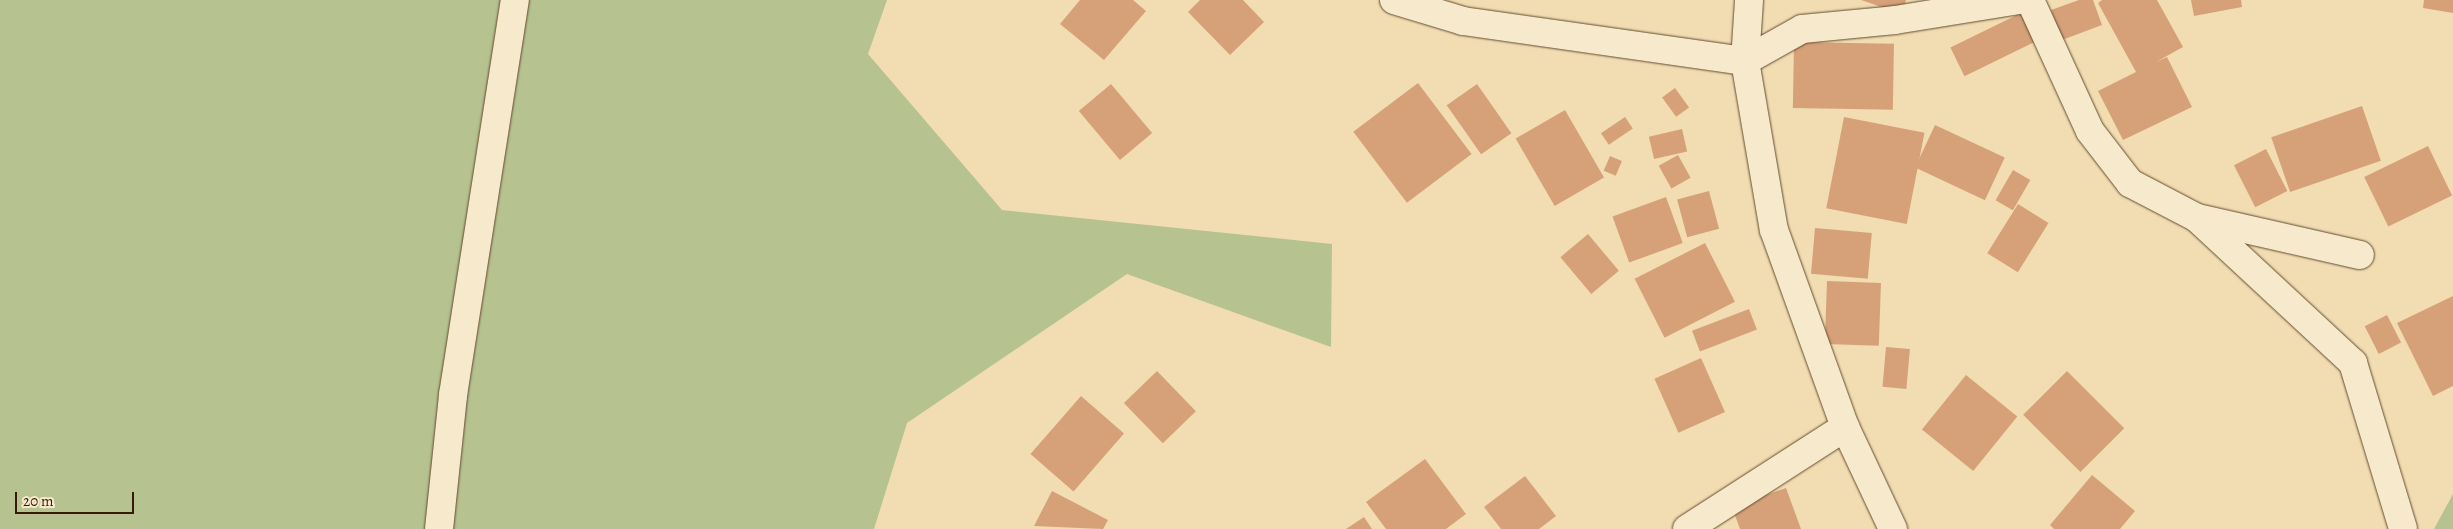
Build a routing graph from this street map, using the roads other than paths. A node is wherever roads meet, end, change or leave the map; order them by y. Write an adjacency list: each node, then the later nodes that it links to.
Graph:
1 (515, 0): 10 (street)
2 (1394, 0): 6 (street)
3 (1749, 0): 6 (street)
4 (2019, 0): 6 (street)
5 (2030, 0): 7 (street)
6 (1744, 61): 9 (street)
7 (2197, 218): 8 (street); 13 (street)
8 (2360, 255)
9 (1845, 427): 11 (street); 12 (street)
10 (439, 529)
11 (1687, 529)
12 (1893, 529)
13 (2403, 529)

